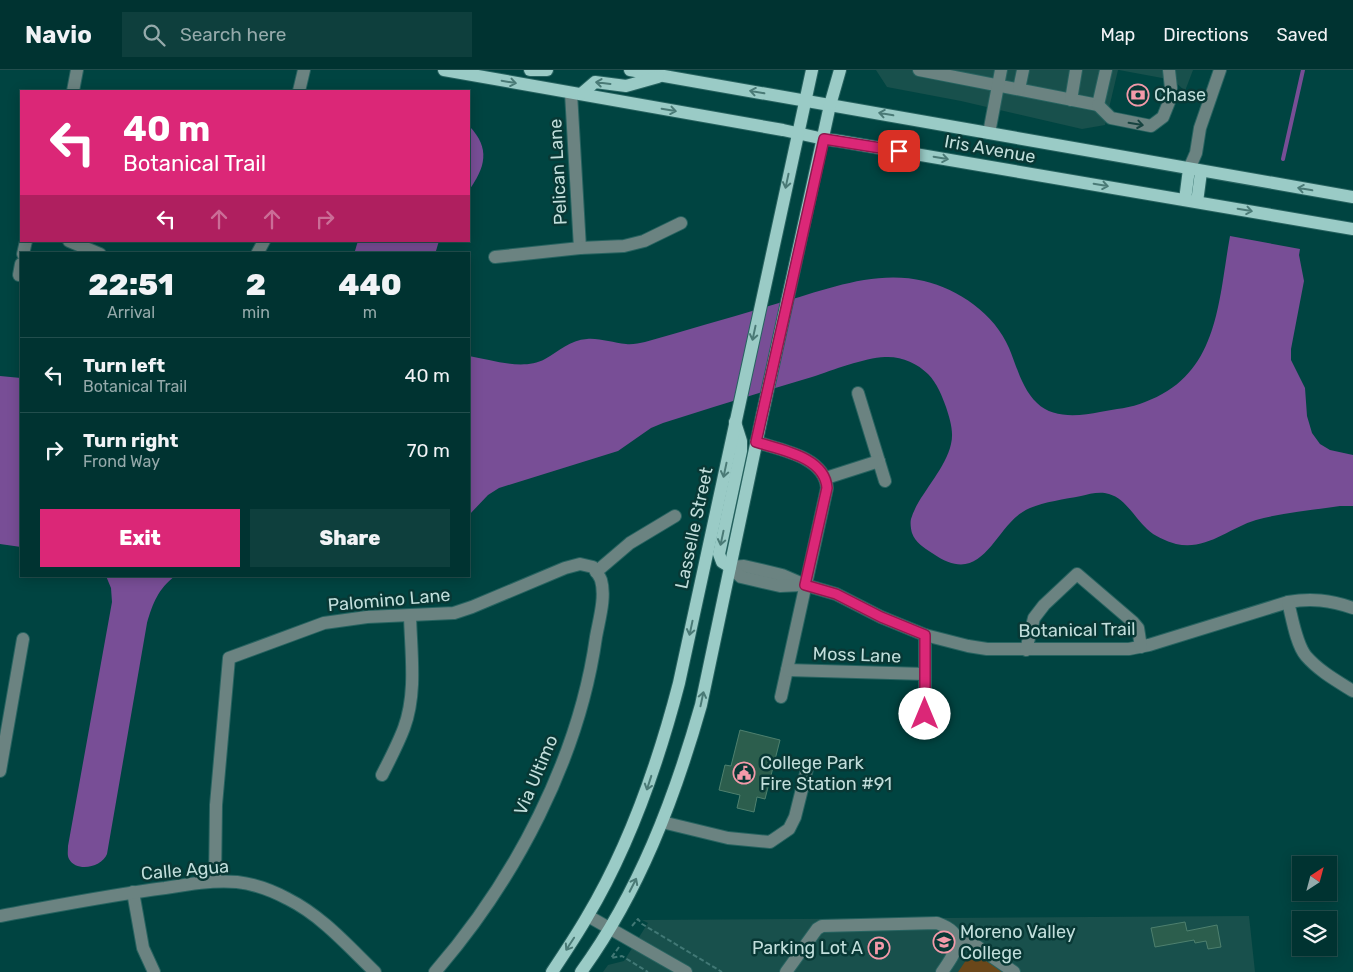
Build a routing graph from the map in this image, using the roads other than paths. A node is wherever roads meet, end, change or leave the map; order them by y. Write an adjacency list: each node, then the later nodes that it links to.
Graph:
1 (77, 70): 18 (street)
2 (304, 70): 19 (street)
3 (444, 70): 20 (main road, Iris Avenue, one-way to 20)
4 (530, 70): 5 (main road)
5 (547, 70)
6 (630, 70): 15 (main road, Iris Avenue)
7 (812, 70): 22 (main road, Lasselle Street)
8 (840, 70): 25 (main road)
9 (919, 70): 16 (street)
10 (1001, 70): 16 (street)
11 (1023, 70): 17 (street)
12 (1076, 70): 21 (street)
13 (1106, 70): 24 (street)
14 (1220, 70): 29 (street)
15 (664, 73): 20 (main road, one-way to 20); 22 (main road, Iris Avenue, one-way to 15)
16 (997, 85): 17 (street); 26 (street)
17 (1019, 89): 21 (street)
18 (73, 90)
19 (299, 90)
20 (576, 94): 27 (main road, Iris Avenue, one-way to 27); 35 (street, Pelican Lane)
21 (1071, 100): 24 (street)
22 (805, 101): 25 (main road, Iris Avenue); 27 (main road, Lasselle Street)
23 (1165, 102): 24 (street, one-way to 23)
24 (1098, 104)
25 (830, 105): 26 (main road, Iris Avenue, one-way to 25); 28 (main road)
26 (989, 133): 29 (main road, Iris Avenue)
27 (799, 134): 28 (main road, Iris Avenue); 39 (main road, Lasselle Street, one-way to 39)
28 (824, 139): 31 (main road, Iris Avenue, one-way to 31); 40 (main road)
29 (1195, 170): 30 (main road, Iris Avenue, one-way to 29); 31 (main road)
30 (1353, 197)
31 (1191, 201): 33 (main road, Iris Avenue, one-way to 33)
32 (681, 223): 35 (street)
33 (1353, 229)
34 (71, 242): 36 (street)
35 (580, 248): 37 (street)
36 (95, 252)
37 (495, 257)
38 (858, 393): 41 (street)
39 (735, 422): 45 (main road, one-way to 45); 67 (main road, Lasselle Street, one-way to 67)
40 (756, 442): 42 (street); 45 (main road)
41 (879, 461): 42 (street); 43 (street)
42 (826, 478): 47 (street)
43 (885, 481)
44 (674, 516): 46 (street)
45 (730, 567): 47 (street, Botanical Trail); 63 (main road, one-way to 45)
46 (595, 569): 50 (street, Palomino Lane); 72 (street, Via Ultimo)
47 (805, 585): 51 (street, Botanical Trail); 55 (street)
48 (1288, 602): 49 (street, Botanical Trail); 53 (street, Botanical Trail); 57 (street)
49 (1353, 608)
50 (410, 616): 62 (street); 64 (street, Palomino Lane)
51 (925, 635): 54 (street, Botanical Trail); 56 (street)
52 (23, 639): 61 (street)
53 (1141, 647): 54 (street, Botanical Trail); 54 (street)
54 (1026, 650)
55 (787, 670): 56 (street, Moss Lane); 58 (street)
56 (925, 674): 59 (street)
57 (1353, 691)
58 (782, 697)
59 (925, 714)
60 (807, 769): 63 (street)
61 (0, 771)
62 (382, 774)
63 (662, 822): 68 (main road, one-way to 63)
64 (215, 881): 65 (street, Calle Agua); 71 (street, Calle Agua)
65 (133, 892): 66 (street, Calle Agua); 70 (street)
66 (0, 916)
67 (588, 916): 68 (street); 73 (main road, Lasselle Street, one-way to 73)
68 (609, 928): 74 (main road); 75 (street)
69 (957, 937): 76 (street); 77 (street); 78 (street)
70 (154, 972)
71 (375, 972)
72 (434, 972)
73 (552, 972)
74 (581, 972)
75 (686, 972)
76 (786, 972)
77 (942, 972)
78 (1014, 972)

